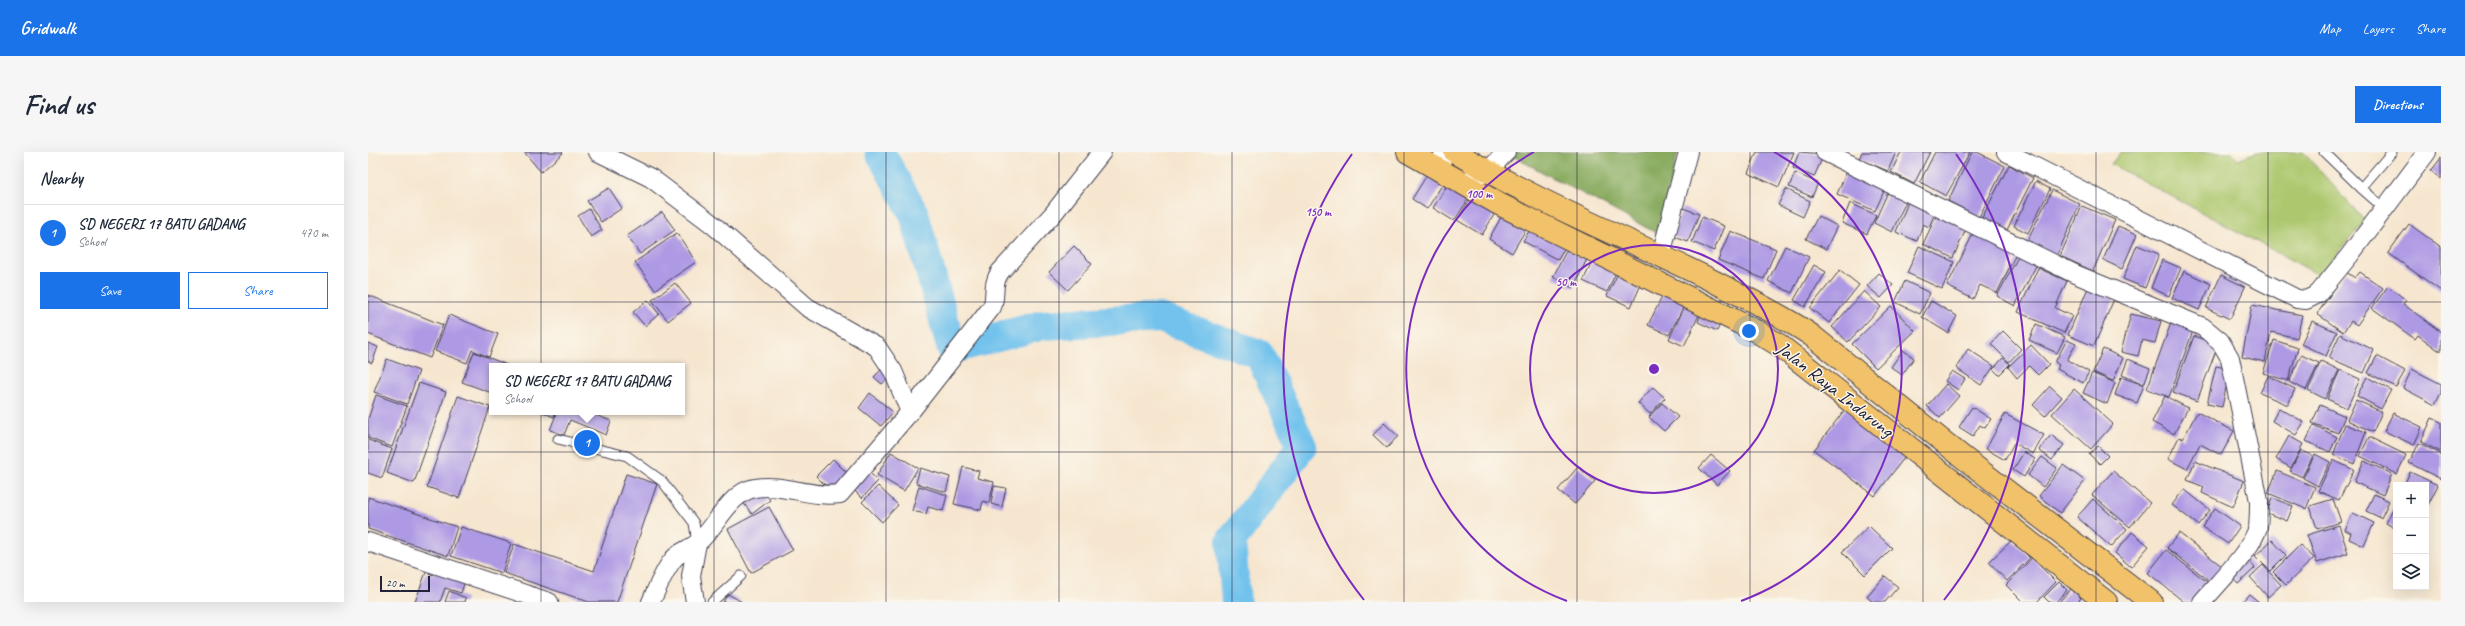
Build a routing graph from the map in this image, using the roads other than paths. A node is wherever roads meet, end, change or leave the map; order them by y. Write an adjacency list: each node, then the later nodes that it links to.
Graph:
1 (598, 152): 18 (street)
2 (1102, 152): 18 (street)
3 (1408, 152): 12 (highway, Jalan Raya Indarung)
4 (1455, 152): 13 (highway, Jalan Raya Indarung)
5 (1506, 152): 13 (street)
6 (1688, 152): 17 (street)
7 (1825, 152): 31 (street)
8 (2006, 152): 16 (street)
9 (2324, 152): 15 (lane)
10 (2392, 152): 15 (lane)
11 (2427, 152): 16 (street)
12 (1441, 159): 14 (highway, Jalan Raya Indarung)
13 (1487, 172): 14 (street); 17 (highway, Jalan Raya Indarung)
14 (1462, 183): 21 (highway, Jalan Raya Indarung)
15 (2361, 188): 16 (lane)
16 (2385, 209)
17 (1661, 255): 20 (highway, Jalan Raya Indarung)
18 (910, 412): 23 (street)
19 (558, 439): 23 (lane)
20 (1965, 459): 21 (highway); 30 (highway, Jalan Raya Indarung)
21 (1949, 479): 29 (highway, Jalan Raya Indarung)
22 (368, 542): 25 (street)
23 (697, 543): 26 (street); 27 (street)
24 (741, 576): 28 (lane)
25 (549, 602)
26 (651, 602)
27 (695, 602)
28 (712, 602)
29 (2106, 602)
30 (2151, 602)
31 (2202, 602)

